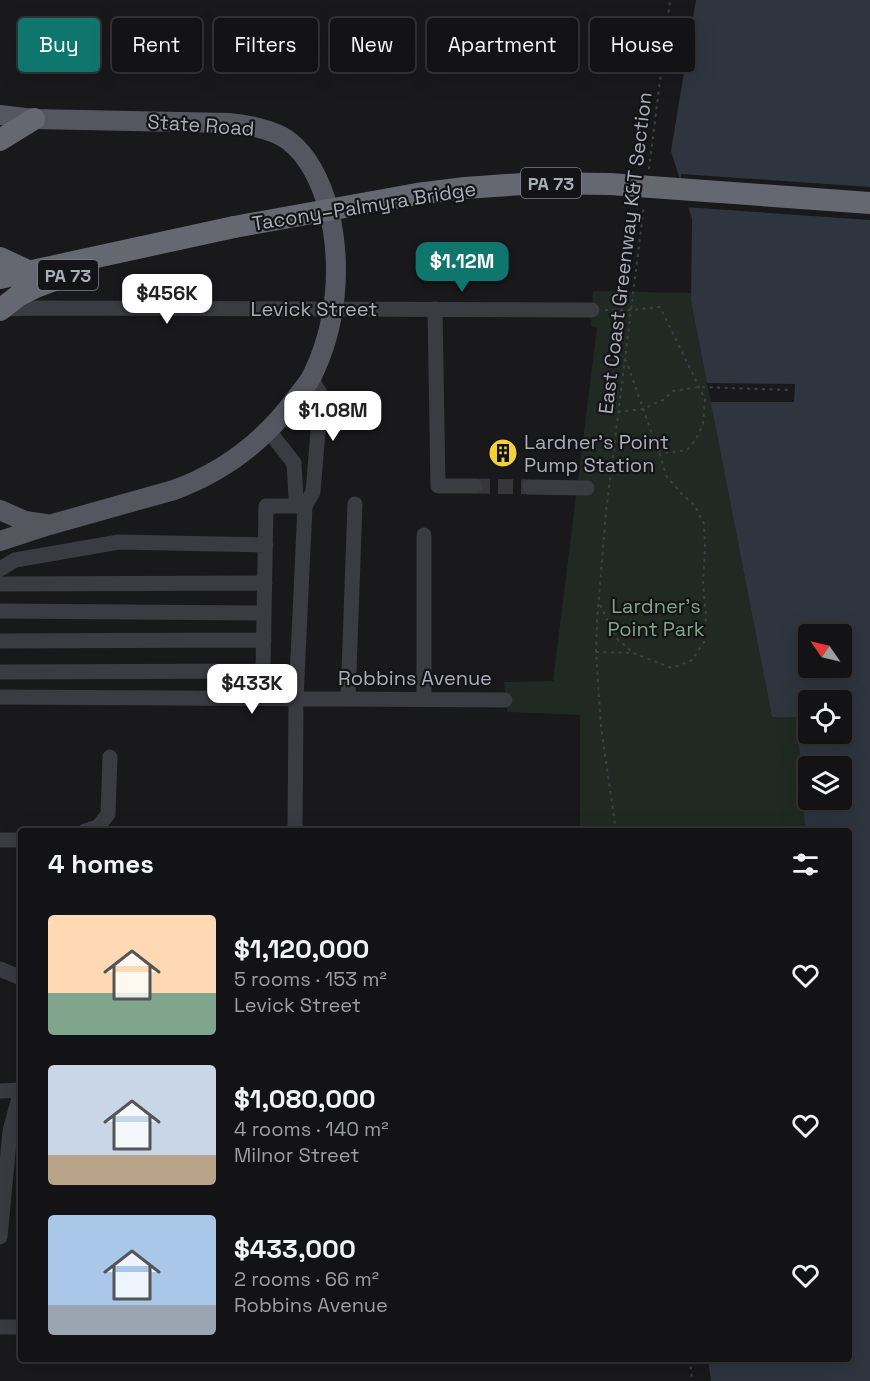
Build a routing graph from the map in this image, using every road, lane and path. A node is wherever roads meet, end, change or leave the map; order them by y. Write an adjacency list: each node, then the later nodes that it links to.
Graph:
1 (670, 0): 5 (path, East Coast Greenway K&T Section)
2 (0, 115): 3 (main road, State Road)
3 (34, 119): 4 (highway); 10 (main road, State Road)
4 (0, 140)
5 (649, 172)
6 (646, 195): 14 (path, East Coast Greenway K&T Section)
7 (870, 203): 8 (highway, Tacony–Palmyra Bridge / PA 73, bridge)
8 (139, 247): 9 (highway, Tacony–Palmyra Bridge / PA 73); 12 (highway, PA 73)
9 (2, 273)
10 (333, 309): 11 (street, Levick Street); 12 (street, Levick Street); 16 (main road, State Road)
11 (435, 309): 13 (street, Levick Street); 23 (street)
12 (0, 310)
13 (592, 310): 14 (path)
14 (631, 310): 15 (path, East Coast Greenway K&T Section); 17 (path)
15 (625, 358): 19 (path); 20 (path, East Coast Greenway K&T Section)
16 (311, 378): 21 (main road, State Road); 27 (street)
17 (699, 387): 18 (path); 19 (path); 22 (path)
18 (790, 390)
19 (643, 409): 20 (path); 22 (path)
20 (618, 412): 36 (path, East Coast Greenway K&T Section)
21 (268, 430): 27 (street); 29 (main road, State Road)
22 (658, 451): 42 (path)
23 (475, 486)
24 (530, 487): 25 (street)
25 (587, 488)
26 (355, 504): 46 (street)
27 (305, 506): 32 (street); 45 (street)
28 (0, 510): 29 (main road)
29 (49, 525): 31 (main road, State Road)
30 (424, 535): 47 (street)
31 (0, 541)
32 (266, 545): 33 (street); 34 (street)
33 (0, 569)
34 (265, 583): 35 (street); 38 (street)
35 (0, 584)
36 (598, 603): 41 (path, East Coast Greenway K&T Section); 42 (path)
37 (0, 611): 38 (street)
38 (264, 613): 39 (street)
39 (264, 640): 40 (street); 43 (street)
40 (0, 641)
41 (596, 652): 42 (path); 52 (path, East Coast Greenway K&T Section)
42 (636, 654)
43 (0, 672)
44 (0, 697): 45 (street, Robbins Avenue)
45 (296, 699): 46 (street, Robbins Avenue); 51 (street)
46 (348, 699): 47 (street, Robbins Avenue)
47 (424, 699): 48 (street, Robbins Avenue)
48 (505, 700)
49 (110, 757): 50 (street)
50 (95, 828)
51 (295, 828)
52 (616, 828)
53 (0, 840): 54 (street)
54 (18, 840)
55 (0, 969): 56 (street)
56 (18, 977)
57 (18, 1090): 58 (street)
58 (0, 1091)
59 (18, 1098): 60 (street)
60 (5, 1131): 61 (street)
61 (0, 1237)
62 (18, 1326): 63 (street)
63 (0, 1327)
64 (690, 1362): 65 (path)
65 (692, 1381)

